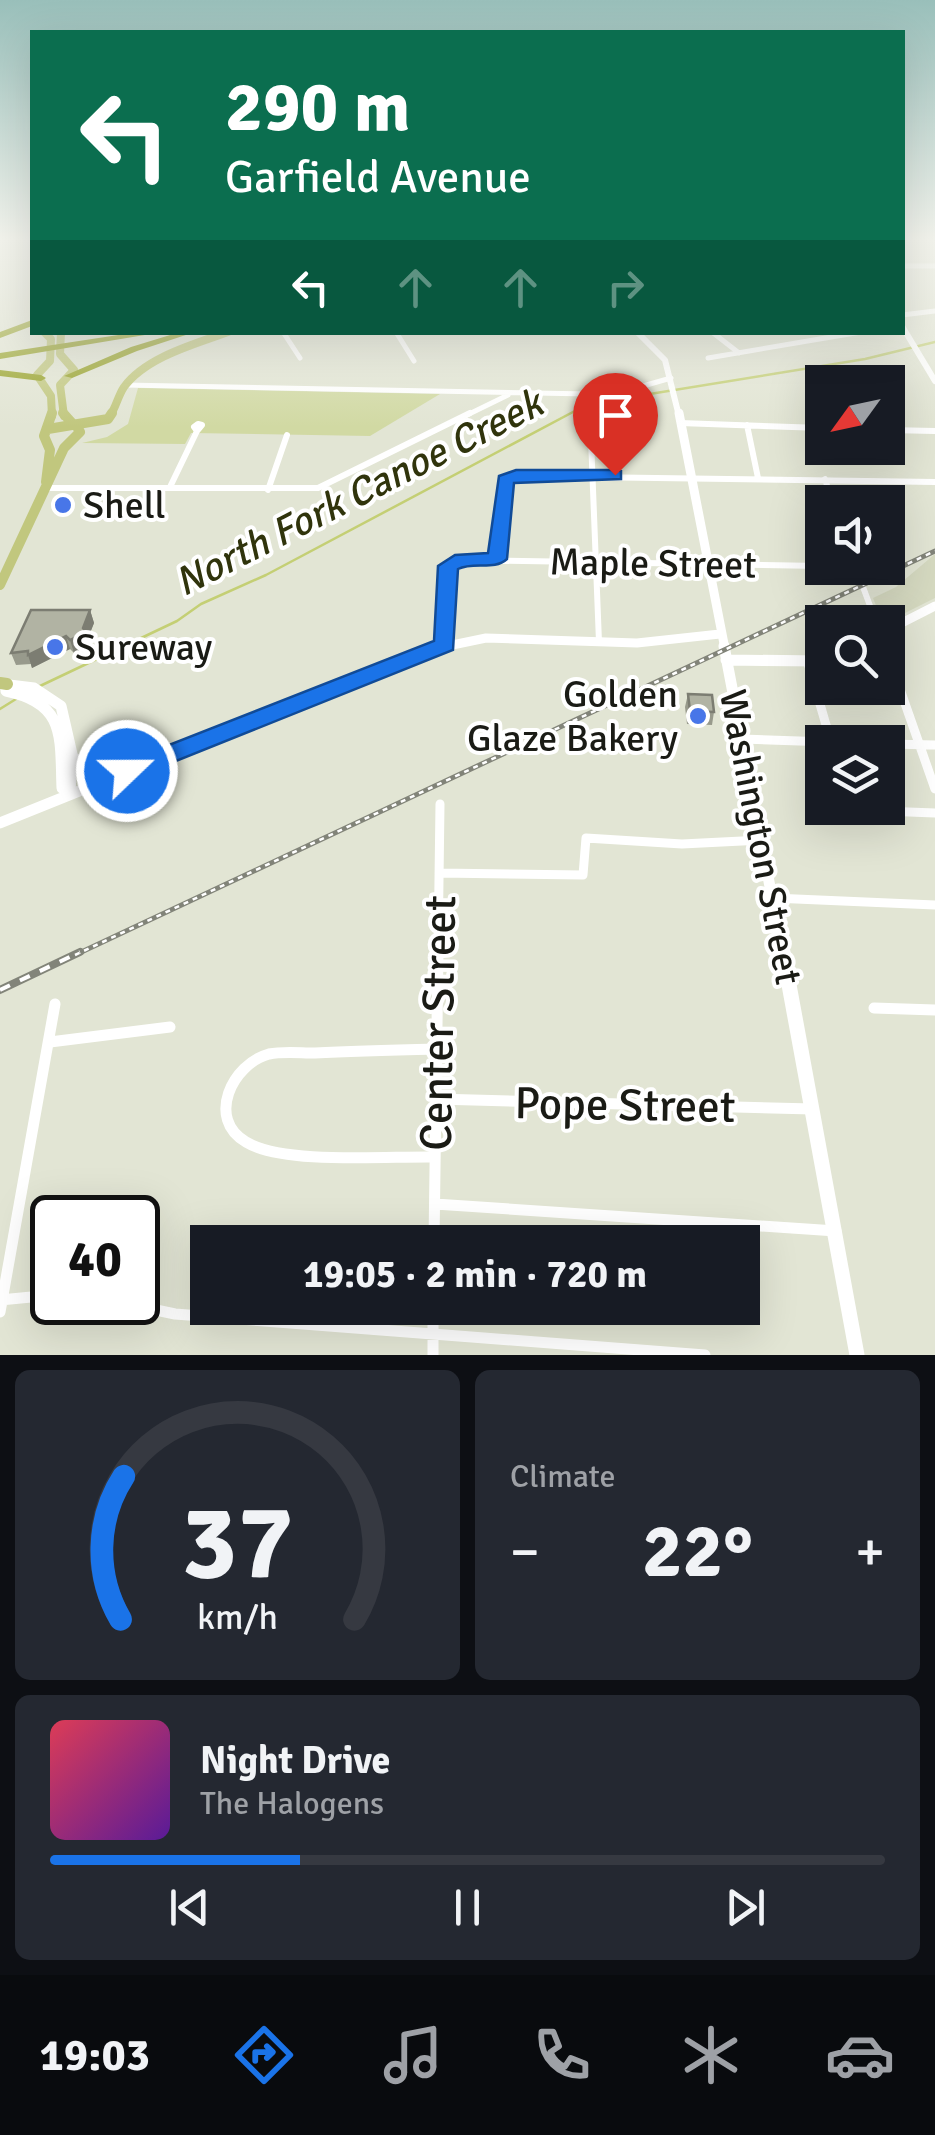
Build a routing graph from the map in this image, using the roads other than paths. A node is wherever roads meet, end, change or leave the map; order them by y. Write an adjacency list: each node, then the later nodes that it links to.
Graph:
1 (935, 312): 2 (street)
2 (905, 315)
3 (30, 324): 16 (highway)
4 (905, 331): 27 (street)
5 (46, 335): 25 (main road)
6 (61, 335): 24 (main road)
7 (115, 335): 17 (highway)
8 (136, 335): 17 (highway)
9 (181, 335): 24 (highway)
10 (221, 335): 28 (main road)
11 (285, 335): 20 (street)
12 (398, 335): 22 (street)
13 (641, 335): 26 (street, Washington Street)
14 (716, 335): 18 (street)
15 (843, 335): 18 (street)
16 (0, 336)
17 (89, 341): 19 (highway)
18 (738, 353): 21 (street)
19 (0, 354)
20 (300, 358)
21 (708, 358)
22 (414, 360)
23 (0, 372): 25 (highway)
24 (68, 376): 25 (main road); 32 (main road)
25 (41, 378): 35 (main road)
26 (671, 381): 29 (street); 31 (street, Washington Street)
27 (935, 382)
28 (124, 390): 29 (street); 32 (main road); 40 (main road)
29 (512, 393): 50 (street)
30 (590, 412): 42 (street)
31 (680, 423): 33 (street); 43 (street, Washington Street)
32 (76, 425): 35 (main road); 40 (main road)
33 (747, 425): 34 (street); 44 (street)
34 (805, 427)
35 (48, 429): 41 (main road)
36 (905, 430): 38 (street)
37 (198, 431): 49 (street)
38 (935, 431)
39 (287, 436): 50 (street)
40 (75, 437): 41 (main road); 47 (main road)
41 (47, 440): 47 (main road)
42 (591, 474): 43 (street); 51 (street); 52 (street)
43 (688, 476): 44 (street); 53 (street, Washington Street)
44 (758, 478): 45 (street)
45 (825, 479): 46 (street); 48 (street)
46 (935, 482)
47 (45, 485): 49 (street); 55 (main road)
48 (827, 485)
49 (170, 488): 50 (street)
50 (268, 490)
51 (497, 559): 52 (street, Maple Street); 61 (street, Maple Street)
52 (596, 562): 53 (street, Maple Street); 60 (street)
53 (706, 564): 54 (street, Maple Street); 59 (street, Washington Street)
54 (805, 566)
55 (3, 573): 56 (main road)
56 (0, 585)
57 (935, 606): 58 (street)
58 (905, 621)
59 (720, 634): 60 (street); 62 (street, Washington Street)
60 (600, 642): 61 (street)
61 (445, 644): 73 (street)
62 (726, 660): 63 (street); 67 (street, Washington Street)
63 (805, 663)
64 (5, 686): 65 (street)
65 (45, 698): 72 (street); 75 (street)
66 (905, 703): 70 (street)
67 (742, 739): 68 (street); 80 (street, Washington Street)
68 (805, 741)
69 (905, 745): 70 (street)
70 (920, 745): 71 (street); 74 (street)
71 (935, 745)
72 (72, 754): 73 (street); 75 (street)
73 (127, 771): 75 (street)
74 (935, 789)
75 (70, 794): 79 (street)
76 (440, 804): 81 (street, Center Street)
77 (905, 811): 78 (street)
78 (935, 812)
79 (0, 823)
80 (762, 840): 81 (street); 82 (street, Washington Street)
81 (439, 872): 89 (street, Center Street)
82 (773, 898): 83 (street); 91 (street, Washington Street)
83 (935, 905)
84 (55, 1004): 88 (street)
85 (874, 1008): 86 (street)
86 (935, 1010)
87 (170, 1027): 88 (street)
88 (50, 1042): 97 (street)
89 (437, 1049): 90 (street, Center Street); 92 (street)
90 (436, 1099): 91 (street, Pope Street); 92 (street, Center Street)
91 (813, 1109): 95 (street, Washington Street)
92 (435, 1157): 93 (street, Center Street)
93 (435, 1204): 94 (street, Center Street); 95 (street)
94 (434, 1225)
95 (836, 1231): 104 (street, Washington Street)
96 (30, 1299): 97 (street)
97 (1, 1304)
98 (160, 1311): 100 (street)
99 (433, 1325): 100 (street)
100 (433, 1334): 101 (street); 102 (street)
101 (654, 1353): 103 (street)
102 (433, 1355)
103 (705, 1355)
104 (857, 1355)

